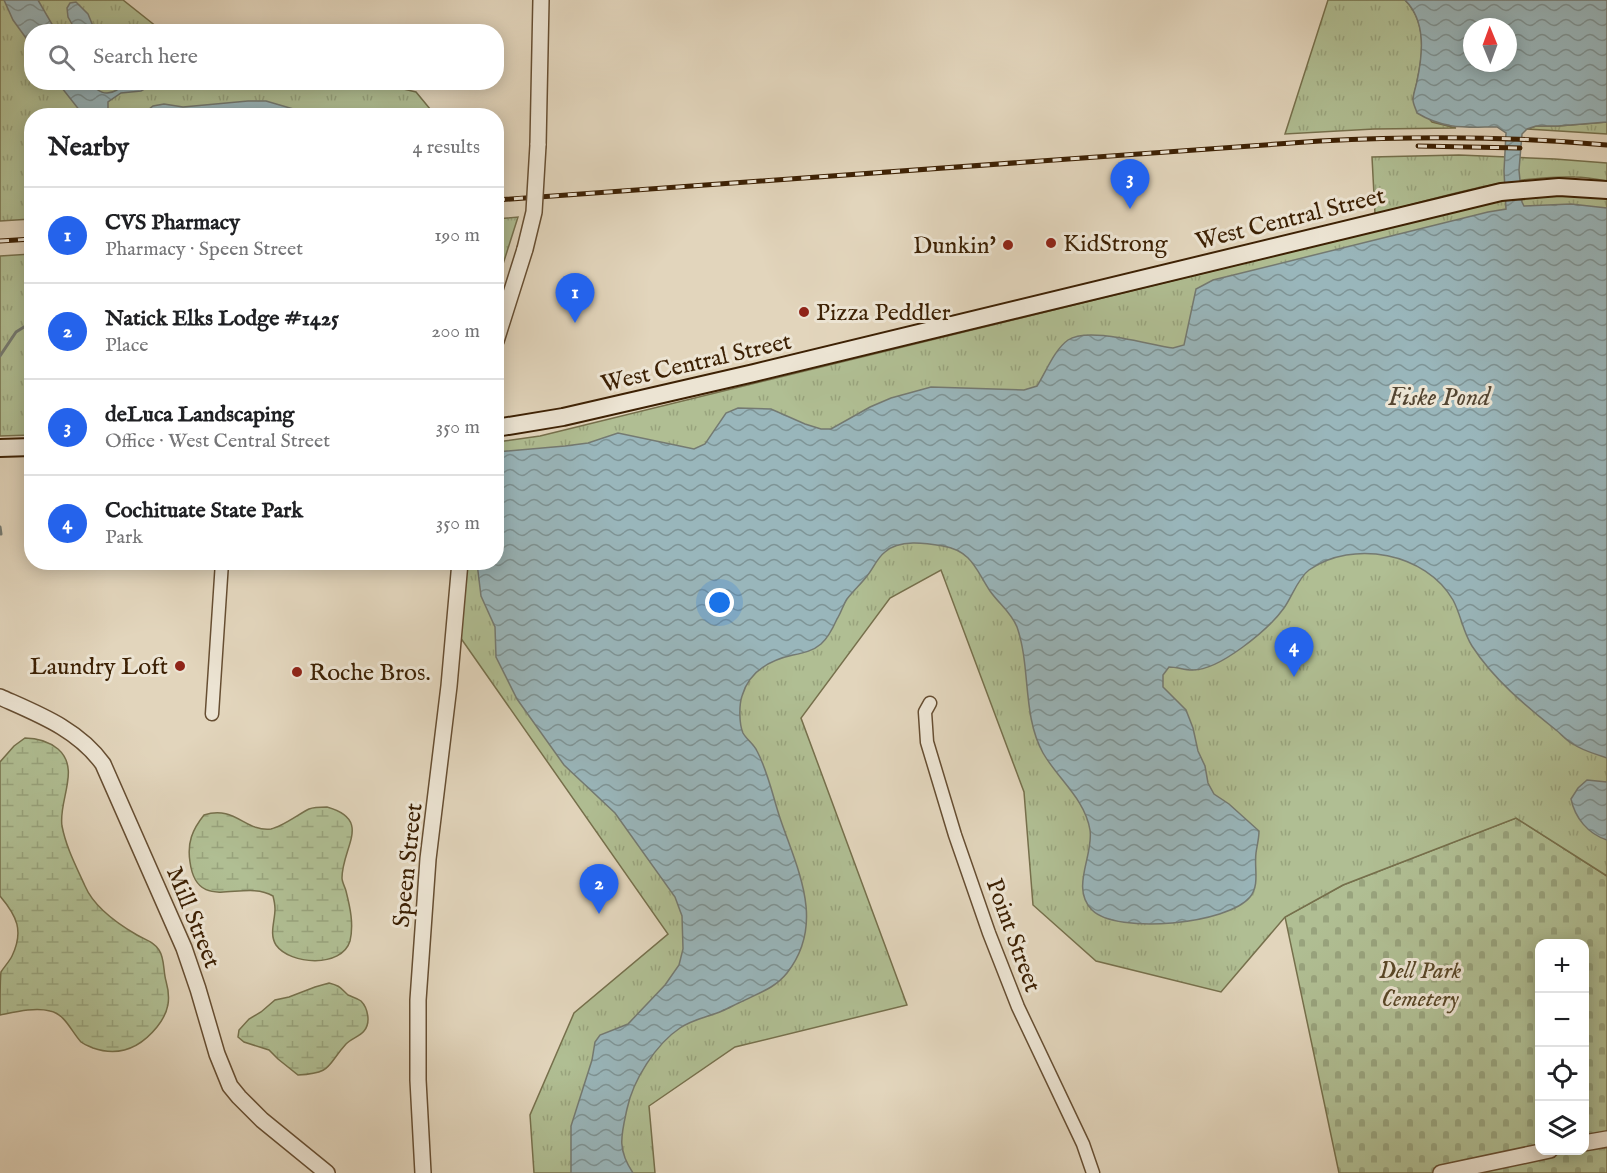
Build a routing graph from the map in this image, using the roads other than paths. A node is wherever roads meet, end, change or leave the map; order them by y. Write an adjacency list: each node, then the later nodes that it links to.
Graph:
1 (540, 0): 3 (street, bridge)
2 (1607, 190): 4 (main road, West Central Street)
3 (504, 316)
4 (504, 427)
5 (24, 447): 6 (main road)
6 (0, 448)
7 (221, 570): 11 (street)
8 (459, 570): 16 (street, Speen Street)
9 (0, 697): 15 (street, Mill Street)
10 (930, 703): 17 (street, Point Street)
11 (212, 714)
12 (1607, 1139): 13 (street)
13 (1589, 1142)
14 (1535, 1153): 18 (street)
15 (327, 1173)
16 (423, 1173)
17 (1093, 1173)
18 (1441, 1173)

